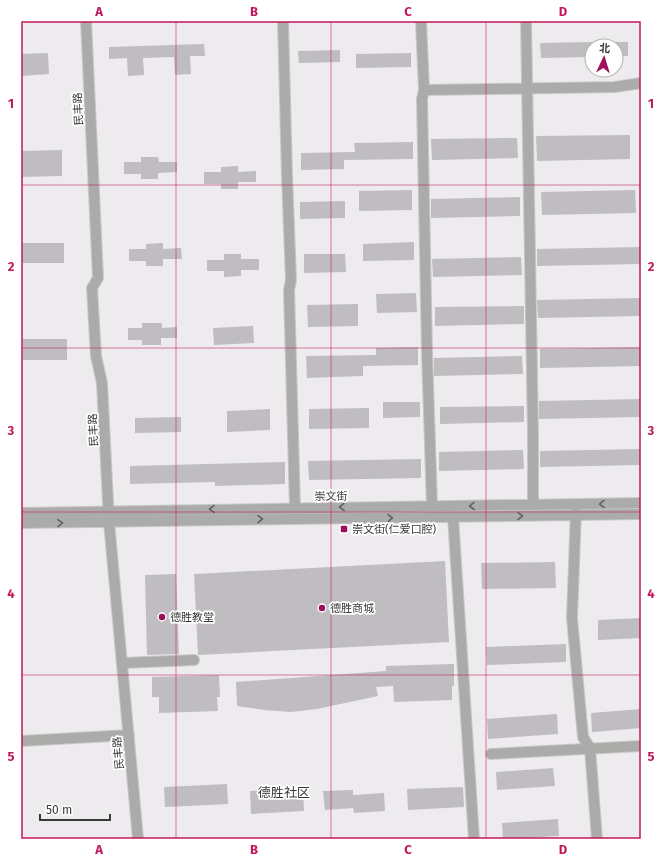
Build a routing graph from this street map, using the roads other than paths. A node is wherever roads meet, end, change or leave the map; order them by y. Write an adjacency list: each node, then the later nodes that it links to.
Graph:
1 (86, 21): 13 (street, 民丰路)
2 (283, 21): 12 (street)
3 (421, 21): 7 (street)
4 (526, 21): 6 (street)
5 (641, 83): 6 (street)
6 (527, 88): 7 (street); 10 (street)
7 (424, 90): 11 (street)
8 (641, 503): 9 (street, 崇文街, one-way to 9)
9 (576, 504): 10 (street, 崇文街); 16 (street)
10 (533, 505): 11 (street, 崇文街, one-way to 11)
11 (432, 506): 12 (street, 崇文街, one-way to 12)
12 (294, 508): 13 (street, 崇文街, one-way to 13)
13 (109, 511): 14 (street, 崇文街); 18 (street, 民丰路)
14 (21, 513)
15 (641, 514): 16 (street, 崇文街)
16 (576, 515): 17 (street, 崇文街, one-way to 16); 25 (street)
17 (453, 517): 18 (street, 崇文街, one-way to 17); 28 (street)
18 (109, 522): 19 (street, 崇文街, one-way to 18); 21 (street, 民丰路)
19 (21, 524)
20 (194, 660): 21 (street)
21 (123, 663): 22 (street, 民丰路)
22 (129, 735): 23 (street); 27 (street, 民丰路)
23 (21, 741)
24 (641, 746): 25 (street)
25 (590, 748): 26 (street); 29 (street)
26 (491, 754)
27 (138, 839)
28 (474, 839)
29 (597, 839)

